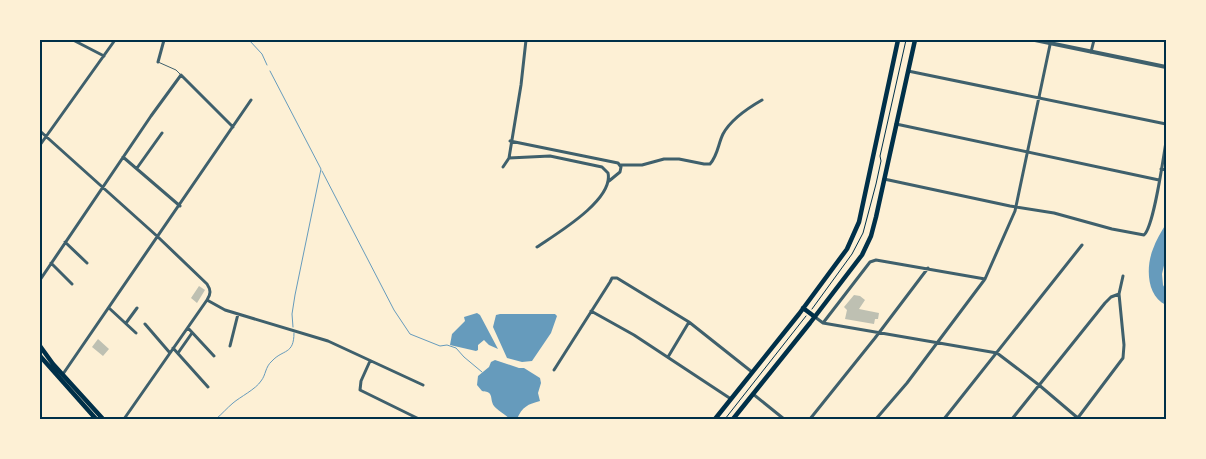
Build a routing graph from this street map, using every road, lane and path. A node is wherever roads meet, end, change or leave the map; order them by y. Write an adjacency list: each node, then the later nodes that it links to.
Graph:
1 (73, 40): 12 (street)
2 (115, 40): 12 (street)
3 (164, 40): 13 (street)
4 (526, 40): 26 (street)
5 (898, 40): 58 (main road)
6 (906, 40): 60 (path)
7 (914, 40): 15 (main road)
8 (1035, 40): 10 (street)
9 (1094, 40): 11 (street)
10 (1050, 42): 11 (street); 17 (street)
11 (1091, 52): 14 (street)
12 (104, 56): 25 (street)
13 (158, 62): 16 (lane)
14 (1166, 68)
15 (908, 71): 17 (street); 20 (main road)
16 (181, 75): 22 (street); 30 (street)
17 (1038, 98): 21 (street); 29 (street)
18 (251, 100): 22 (street)
19 (762, 100): 32 (street)
20 (896, 124): 29 (street); 37 (main road)
21 (1166, 124)
22 (233, 127): 41 (street)
23 (40, 131): 25 (street)
24 (162, 133): 34 (street)
25 (46, 136): 28 (street); 40 (street)
26 (510, 141): 31 (street); 32 (street)
27 (1166, 142): 35 (street)
28 (40, 144)
29 (1027, 152): 38 (street); 42 (street)
30 (123, 157): 34 (street); 40 (street)
31 (509, 158): 33 (street); 39 (street)
32 (620, 165): 39 (street)
33 (503, 167)
34 (137, 168): 41 (street)
35 (1161, 169): 36 (street); 38 (street)
36 (1166, 170)
37 (884, 179): 42 (street); 62 (main road)
38 (1159, 180): 42 (street)
39 (609, 182): 46 (street)
40 (103, 186): 43 (street); 44 (street)
41 (180, 206): 43 (street)
42 (1016, 207): 51 (street)
43 (158, 236): 55 (street); 56 (street)
44 (65, 242): 47 (street); 48 (street)
45 (1082, 246): 77 (street)
46 (537, 247)
47 (51, 263): 52 (street); 53 (street)
48 (87, 263)
49 (928, 268): 51 (street); 65 (street); 70 (street)
50 (1123, 276): 54 (street)
51 (985, 279): 71 (street)
52 (40, 280)
53 (72, 284)
54 (1118, 294): 85 (street); 102 (street)
55 (207, 300): 61 (street); 67 (street)
56 (110, 308): 64 (street); 84 (street)
57 (137, 308): 64 (street)
58 (803, 308): 60 (main road); 83 (main road)
59 (591, 311): 63 (street); 80 (street); 82 (street)
60 (809, 312): 62 (main road); 95 (path)
61 (238, 314): 73 (street); 81 (street)
62 (815, 317): 65 (street); 88 (main road)
63 (690, 322): 80 (street); 83 (street)
64 (126, 323): 68 (street)
65 (823, 323): 70 (street)
66 (145, 324): 75 (street)
67 (188, 328): 69 (street); 74 (street)
68 (136, 333)
69 (192, 333): 76 (street); 79 (street)
70 (879, 333): 71 (street); 98 (street)
71 (937, 343): 77 (street); 99 (street)
72 (40, 346): 84 (main road)
73 (230, 346)
74 (173, 348): 75 (street); 76 (street)
75 (170, 353): 92 (street)
76 (178, 353): 86 (street)
77 (997, 353): 85 (street); 100 (street)
78 (40, 356): 90 (main road)
79 (214, 356)
80 (668, 358): 89 (street)
81 (370, 361): 87 (street); 93 (street)
82 (554, 370)
83 (752, 372): 89 (main road)
84 (63, 374): 91 (main road)
85 (1039, 385): 101 (street); 102 (street)
86 (208, 386)
87 (423, 386)
88 (753, 394): 96 (main road); 97 (street)
89 (731, 399): 94 (main road)
90 (96, 419)
91 (103, 419)
92 (124, 419)
93 (419, 419)
94 (715, 419)
95 (725, 419)
96 (733, 419)
97 (784, 419)
98 (810, 419)
99 (876, 419)
100 (944, 419)
101 (1012, 419)
102 (1078, 419)

